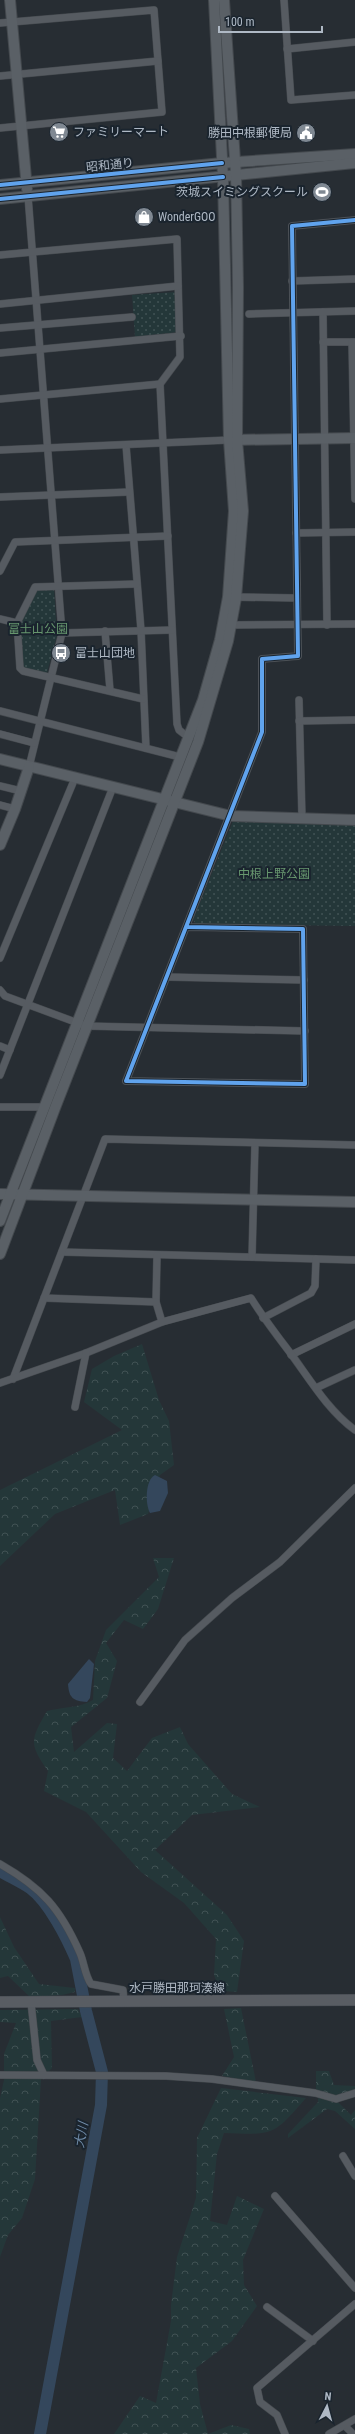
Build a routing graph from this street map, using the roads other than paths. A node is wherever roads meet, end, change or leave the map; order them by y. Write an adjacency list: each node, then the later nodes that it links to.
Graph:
1 (10, 0): 5 (street)
2 (214, 0): 16 (street)
3 (224, 0): 17 (street)
4 (284, 0): 8 (street)
5 (12, 22): 6 (street); 9 (street); 10 (street)
6 (0, 23)
7 (355, 42): 8 (street)
8 (287, 49): 12 (street)
9 (158, 61): 10 (street); 13 (street)
10 (17, 74): 11 (street); 13 (street)
11 (0, 76)
12 (355, 95)
13 (21, 126): 14 (street); 21 (street)
14 (0, 128)
15 (355, 154): 17 (street, 昭和通り)
16 (222, 163): 17 (street, 昭和通り); 20 (street); 21 (street, 昭和通り)
17 (235, 163): 19 (street)
18 (355, 163): 19 (street, 昭和通り)
19 (236, 175): 20 (street, 昭和通り); 50 (street)
20 (223, 177): 23 (street, 昭和通り); 50 (street)
21 (27, 183): 22 (street, 昭和通り); 23 (street)
22 (0, 185)
23 (28, 196): 24 (street, 昭和通り); 26 (street)
24 (0, 199)
25 (355, 220): 29 (street)
26 (32, 252): 27 (street); 30 (street); 31 (street)
27 (0, 255)
28 (355, 279): 29 (street)
29 (292, 281): 34 (street)
30 (178, 286): 31 (street); 40 (street)
31 (36, 301): 32 (street); 38 (street)
32 (0, 304)
33 (355, 311): 35 (street)
34 (293, 312): 35 (street); 36 (street); 51 (street)
35 (323, 312): 41 (street)
36 (249, 314)
37 (132, 316): 38 (street)
38 (38, 325): 39 (street); 43 (street)
39 (0, 328)
40 (180, 336): 43 (street); 45 (street)
41 (323, 342): 42 (street); 48 (street)
42 (354, 342): 49 (street)
43 (40, 349): 44 (street); 46 (street)
44 (0, 353)
45 (160, 384): 46 (street); 52 (street)
46 (44, 395): 47 (street); 54 (street)
47 (0, 399)
48 (323, 437): 49 (street); 51 (street); 60 (street)
49 (354, 438): 59 (street)
50 (233, 440): 51 (street); 52 (street); 69 (street)
51 (294, 440): 62 (street)
52 (163, 444): 53 (street); 63 (street)
53 (126, 445): 54 (street); 56 (street)
54 (48, 449): 55 (street); 57 (street)
55 (0, 450)
56 (129, 492): 57 (street); 64 (street)
57 (50, 495): 58 (street); 65 (street)
58 (0, 497)
59 (355, 499)
60 (326, 532): 61 (street); 62 (street); 74 (street)
61 (355, 532)
62 (296, 533): 70 (street)
63 (168, 536): 64 (street); 78 (street)
64 (134, 537): 65 (street); 67 (street)
65 (55, 540): 66 (street); 68 (street)
66 (0, 570)
67 (136, 584): 68 (street); 77 (street)
68 (58, 586): 72 (street); 80 (street)
69 (232, 598): 70 (street); 75 (street); 90 (street)
70 (296, 598): 76 (street)
71 (0, 619): 72 (street)
72 (17, 623): 81 (street)
73 (355, 624): 74 (street)
74 (327, 625): 76 (street)
75 (231, 626): 76 (street); 101 (street)
76 (297, 626): 104 (street)
77 (141, 630): 78 (street); 79 (street); 83 (street)
78 (172, 630): 90 (street)
79 (105, 631): 80 (street); 82 (street)
80 (62, 633): 81 (street)
81 (51, 676): 82 (street); 87 (street)
82 (110, 690): 83 (street)
83 (143, 699): 92 (street)
84 (299, 700): 88 (street)
85 (0, 711): 87 (street)
86 (355, 720): 88 (street)
87 (40, 721): 91 (street); 92 (street)
88 (299, 721): 105 (street)
89 (0, 734): 91 (street)
90 (188, 736): 93 (street)
91 (34, 743): 95 (street)
92 (146, 748): 93 (street)
93 (180, 757): 100 (street)
94 (0, 759): 95 (street)
95 (29, 767): 96 (street); 99 (street)
96 (74, 778): 98 (street); 109 (street)
97 (0, 786): 99 (street)
98 (113, 787): 100 (street); 113 (street)
99 (21, 791): 103 (street)
100 (163, 799): 101 (street); 114 (street)
101 (174, 802): 104 (street); 114 (street)
102 (0, 805): 103 (street)
103 (15, 809): 107 (street)
104 (230, 816): 105 (street); 108 (street)
105 (302, 818): 106 (street)
106 (355, 820)
107 (0, 845)
108 (188, 927): 110 (street); 111 (street)
109 (0, 958)
110 (168, 977): 111 (street); 115 (street)
111 (304, 980): 116 (street)
112 (0, 990): 113 (street)
113 (28, 1005): 114 (street); 118 (street)
114 (82, 1025): 115 (street); 121 (street); 125 (street)
115 (148, 1028): 116 (street); 116 (street)
116 (305, 1032)
117 (0, 1046): 118 (street)
118 (10, 1050): 119 (street)
119 (0, 1075)
120 (0, 1106): 121 (street)
121 (45, 1107): 124 (street)
122 (255, 1143): 123 (street); 126 (street); 127 (street)
123 (355, 1145)
124 (5, 1194): 125 (street); 129 (street)
125 (23, 1194): 126 (street); 131 (street)
126 (84, 1195): 127 (street); 130 (street)
127 (254, 1199): 128 (street); 133 (street)
128 (355, 1202)
129 (0, 1221)
130 (62, 1252): 132 (street); 136 (street)
131 (0, 1254)
132 (157, 1256): 133 (street); 137 (street)
133 (252, 1257): 134 (street)
134 (316, 1259): 135 (street); 138 (street)
135 (355, 1260)
136 (44, 1298): 137 (street); 144 (street)
137 (156, 1302): 139 (street)
138 (263, 1318): 139 (street); 142 (street)
139 (162, 1322): 141 (street)
140 (355, 1324): 142 (street)
141 (86, 1353): 144 (street); 147 (street)
142 (291, 1355): 146 (street)
143 (355, 1370): 146 (street)
144 (13, 1379): 145 (street)
145 (0, 1383)
146 (316, 1388): 148 (street)
147 (75, 1407)
148 (354, 1429)
149 (355, 1488): 150 (street)
150 (140, 1702)
151 (0, 1864): 155 (street)
152 (355, 2000): 155 (main road, 水戸勝田那珂湊線)
153 (0, 2002): 154 (main road, 水戸勝田那珂湊線)
154 (31, 2002): 155 (main road, 水戸勝田那珂湊線); 157 (street)
155 (124, 2002)
156 (0, 2075): 157 (street)
157 (44, 2075): 158 (street)
158 (355, 2093)
159 (343, 2156): 160 (street)
160 (355, 2176)
161 (275, 2196): 162 (street)
162 (355, 2288)
163 (355, 2304): 165 (street)
164 (267, 2307): 165 (street)
165 (313, 2341): 168 (street)
166 (355, 2419): 167 (street)
167 (345, 2426): 169 (street); 170 (street)
168 (285, 2434)
169 (329, 2434)
170 (353, 2434)

